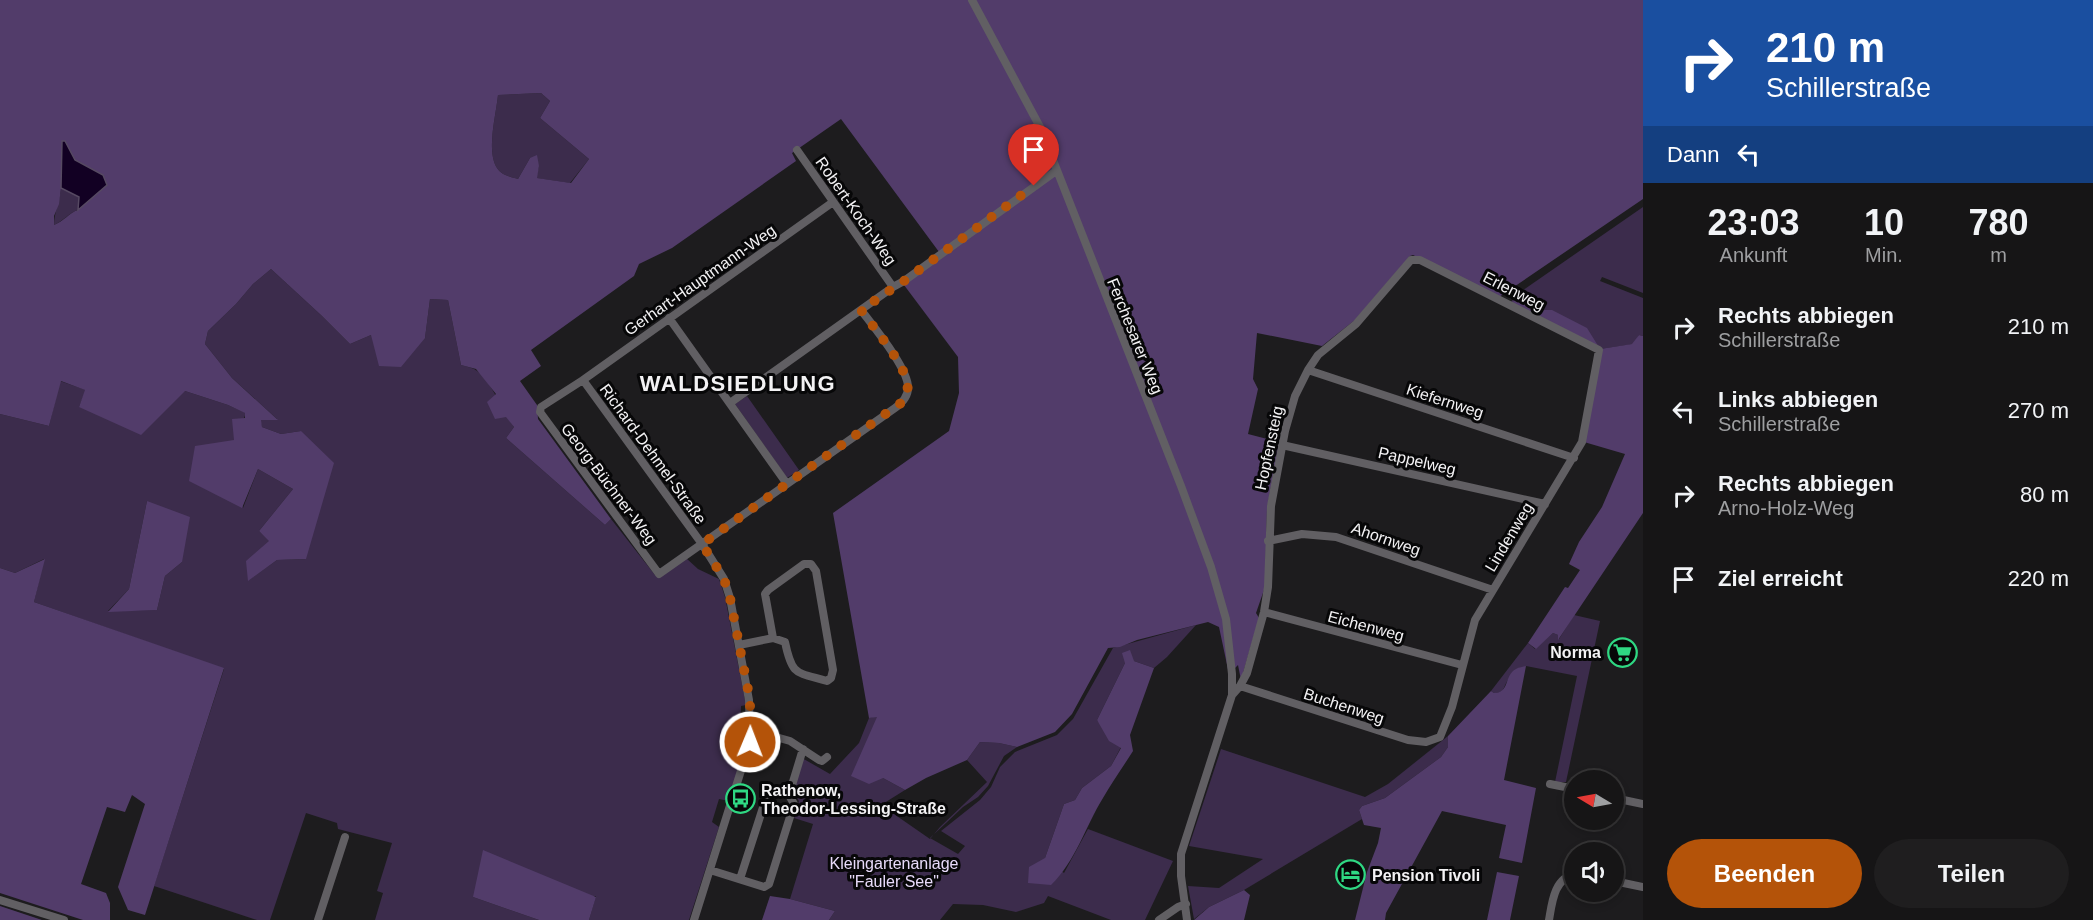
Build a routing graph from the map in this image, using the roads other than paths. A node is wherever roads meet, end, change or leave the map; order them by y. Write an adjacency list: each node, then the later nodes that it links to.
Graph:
1 (972, 0): 3 (street, Ferchesarer Weg)
2 (797, 150): 4 (street, Robert-Koch-Weg)
3 (1056, 171): 6 (street); 25 (street, Ferchesarer Weg)
4 (833, 202): 6 (street, Robert-Koch-Weg); 8 (street, Gerhart-Hauptmann-Weg)
5 (1415, 259): 9 (street, Erlenweg); 10 (street, Hopfensteig)
6 (892, 287): 7 (street)
7 (861, 310): 12 (street); 15 (street)
8 (669, 318): 11 (street, Gerhart-Hauptmann-Weg); 12 (street)
9 (1599, 350): 14 (street, Lindenweg)
10 (1308, 370): 13 (street, Hopfensteig); 14 (street, Kiefernweg)
11 (583, 380): 18 (street, Richard-Dehmel-Straße); 18 (street, Georg-Büchner-Weg)
12 (730, 403): 15 (street)
13 (1282, 445): 16 (street, Pappelweg); 17 (street, Hopfensteig)
14 (1574, 458): 16 (street, Lindenweg)
15 (787, 484): 18 (street)
16 (1545, 504): 19 (street, Lindenweg)
17 (1268, 541): 19 (street, Ahornweg); 20 (street, Hopfensteig)
18 (702, 544): 22 (street, Richard-Dehmel-Straße)
19 (1493, 590): 23 (street, Lindenweg)
20 (1264, 612): 23 (street, Eichenweg); 24 (street, Hopfensteig)
21 (773, 638): 21 (street); 22 (street)
22 (739, 645): 26 (street, Richard-Dehmel-Straße)
23 (1462, 665): 27 (street, Lindenweg)
24 (1240, 686): 25 (street, Ferchesarer Weg); 27 (street, Buchenweg)
25 (1232, 694): 42 (street, Ferchesarer Weg)
26 (751, 730): 28 (street); 36 (street, Richard-Dehmel-Straße)
27 (1440, 737)
28 (803, 749): 29 (street); 32 (street)
29 (827, 757)
30 (1550, 784): 31 (street)
31 (1564, 787)
32 (789, 795): 37 (street); 37 (street)
33 (1624, 800): 34 (street)
34 (1643, 804)
35 (345, 837): 44 (street)
36 (710, 870): 37 (street); 45 (street, Richard-Dehmel-Straße)
37 (740, 879)
38 (1564, 880): 48 (street)
39 (1624, 883): 40 (street)
40 (1643, 888)
41 (0, 900): 43 (street)
42 (1186, 907): 46 (street); 47 (street, Ferchesarer Weg)
43 (64, 920)
44 (318, 920)
45 (694, 920)
46 (1159, 920)
47 (1187, 920)
48 (1548, 920)

